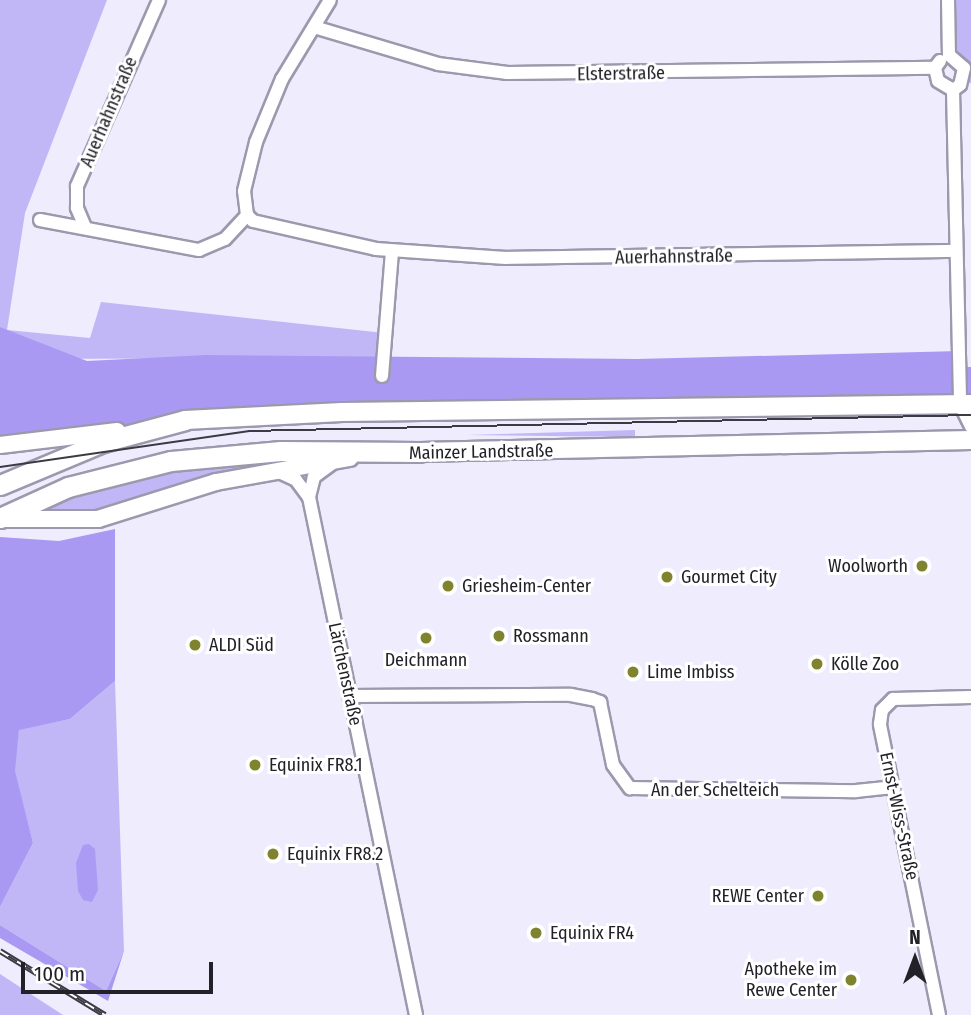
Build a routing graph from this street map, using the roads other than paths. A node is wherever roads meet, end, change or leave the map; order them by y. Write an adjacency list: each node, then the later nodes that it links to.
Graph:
1 (159, 0): 10 (street, Auerhahnstraße)
2 (330, 0): 4 (street)
3 (948, 0): 5 (street)
4 (314, 27): 6 (street, Elsterstraße); 8 (street)
5 (949, 55): 6 (street); 7 (street)
6 (936, 68): 7 (street)
7 (961, 87): 12 (street)
8 (247, 215): 10 (street); 11 (street, Auerhahnstraße)
9 (40, 220): 10 (street)
10 (85, 228)
11 (391, 251): 12 (street, Auerhahnstraße); 14 (street)
12 (956, 251): 13 (street)
13 (966, 301): 15 (street)
14 (382, 376)
15 (966, 404): 16 (main road); 17 (street)
16 (185, 420): 19 (main road); 23 (highway)
17 (971, 427)
18 (971, 440): 20 (main road, Mainzer Landstraße)
19 (0, 445)
20 (420, 452): 21 (main road, Mainzer Landstraße); 25 (highway)
21 (353, 458): 22 (main road, Mainzer Landstraße); 24 (street)
22 (270, 470): 24 (street); 25 (main road, Mainzer Landstraße)
23 (0, 485)
24 (309, 497): 26 (street, Lärchenstraße)
25 (0, 518)
26 (349, 696): 28 (street, An der Schelteich); 29 (street, Lärchenstraße)
27 (971, 697): 28 (street, Ernst-Wiss-Straße)
28 (893, 787): 30 (street, Ernst-Wiss-Straße)
29 (416, 1015)
30 (939, 1015)

